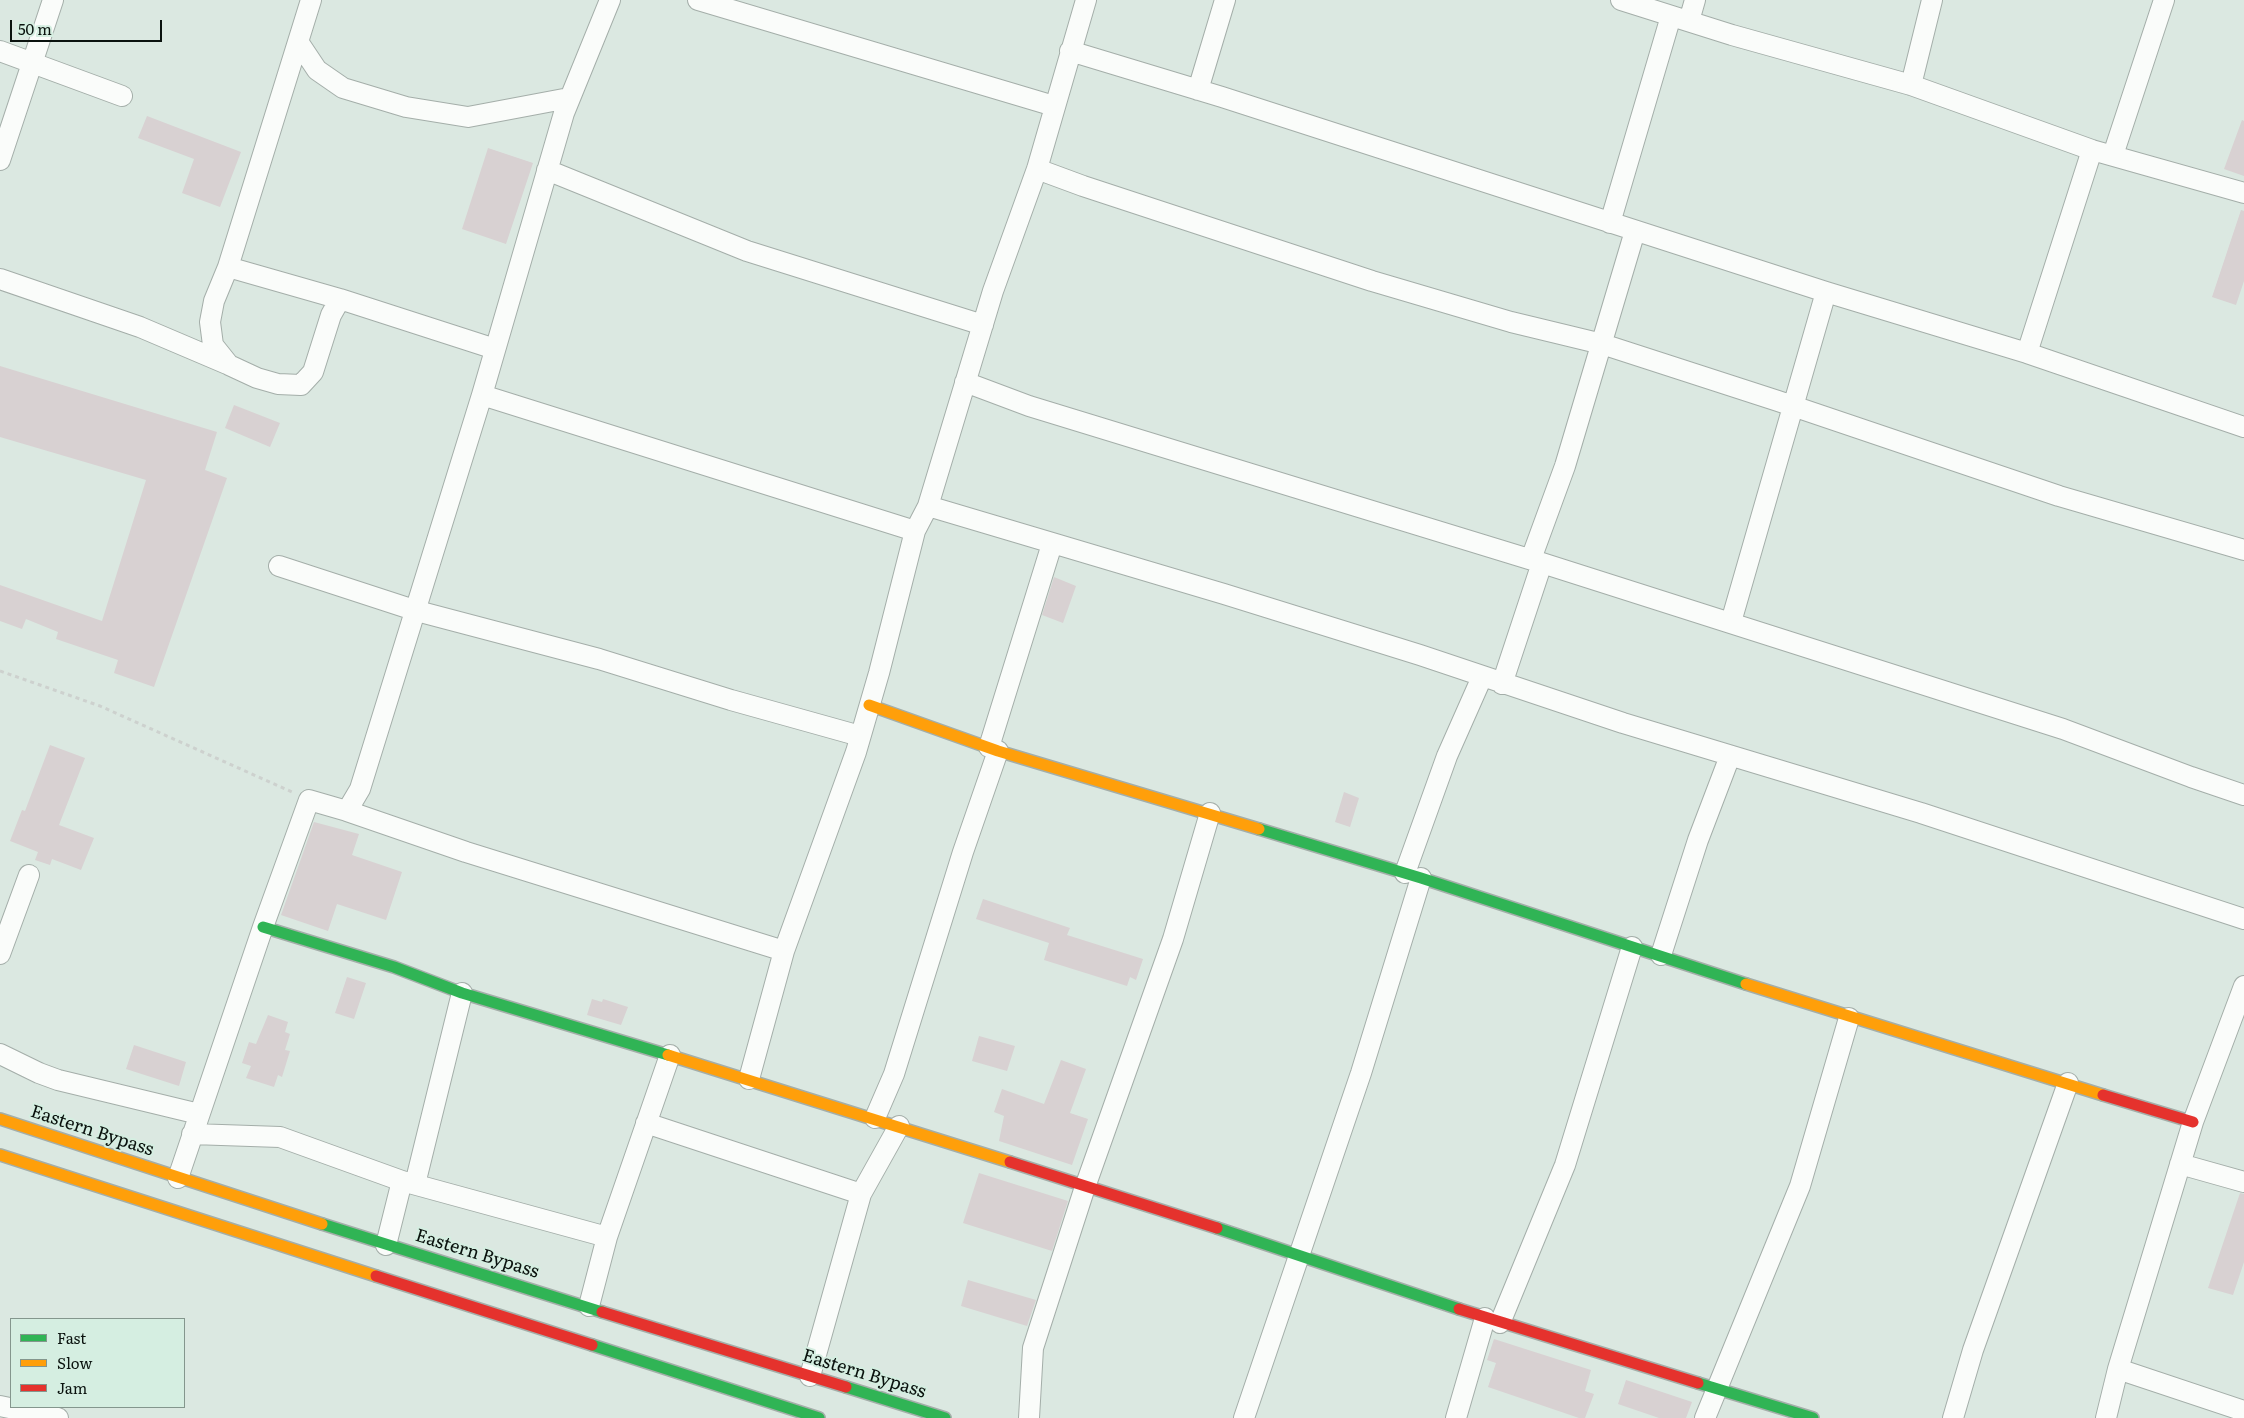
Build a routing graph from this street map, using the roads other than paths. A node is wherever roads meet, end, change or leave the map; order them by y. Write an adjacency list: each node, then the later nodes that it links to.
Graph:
1 (53, 0): 15 (street)
2 (311, 0): 12 (street)
3 (610, 0): 19 (street)
4 (698, 0): 20 (street)
5 (1086, 0): 14 (street)
6 (1225, 0): 17 (street)
7 (1621, 0): 11 (street)
8 (1695, 0): 11 (street)
9 (1932, 0): 16 (street)
10 (2164, 0): 22 (street)
11 (1680, 18): 16 (street); 27 (street)
12 (299, 43): 19 (street); 29 (street)
13 (0, 51): 15 (street)
14 (1070, 51): 17 (street); 20 (street)
15 (32, 64): 18 (street); 23 (street)
16 (1911, 85): 21 (street)
17 (1198, 90): 27 (street)
18 (122, 96)
19 (569, 98): 25 (street)
20 (1054, 106): 24 (street)
21 (2092, 150): 22 (street); 36 (street)
22 (2113, 156): 26 (street)
23 (0, 160)
24 (1037, 169): 33 (street); 34 (street)
25 (547, 170): 33 (street); 35 (street)
26 (2244, 193)
27 (1610, 223): 28 (street)
28 (1635, 232): 31 (street); 34 (street)
29 (228, 267): 32 (street); 37 (street)
30 (0, 279): 37 (street)
31 (1826, 292): 36 (street); 40 (street)
32 (340, 299): 35 (street); 37 (street)
33 (983, 325): 38 (street)
34 (1602, 344): 40 (street); 46 (street)
35 (495, 349): 39 (street)
36 (2027, 353): 41 (street)
37 (229, 365)
38 (965, 382): 42 (street); 46 (street)
39 (482, 394): 43 (street); 48 (street)
40 (1794, 406): 45 (street); 49 (street)
41 (2244, 427)
42 (928, 506): 43 (street); 44 (street)
43 (915, 531): 52 (street)
44 (1052, 544): 50 (street); 54 (street)
45 (2244, 550)
46 (1536, 561): 49 (street); 51 (street)
47 (279, 566): 48 (street)
48 (417, 611): 53 (street); 57 (street)
49 (1731, 622): 56 (street)
50 (1482, 677): 51 (street); 60 (street)
51 (1502, 684): 55 (street)
52 (869, 705): 53 (street); 54 (street)
53 (860, 736): 64 (street)
54 (993, 749): 58 (street); 75 (street)
55 (1730, 756): 61 (street); 66 (street)
56 (2244, 795)
57 (347, 811): 62 (street); 64 (street)
58 (1210, 813): 60 (street); 86 (street)
59 (29, 876): 65 (street)
60 (1413, 876): 63 (street); 90 (street)
61 (2244, 919)
62 (263, 927): 68 (street); 74 (street)
63 (1632, 947): 66 (street); 92 (street)
64 (784, 951): 72 (street)
65 (0, 954)
66 (1660, 955): 69 (street)
67 (2244, 986): 77 (street)
68 (462, 993): 71 (street); 85 (street)
69 (1849, 1018): 73 (street); 95 (street)
70 (0, 1054): 74 (street)
71 (670, 1055): 72 (street); 78 (street)
72 (749, 1079): 75 (street)
73 (2068, 1083): 77 (street); 106 (street)
74 (198, 1114): 80 (street)
75 (875, 1118): 79 (street)
76 (0, 1119): 83 (street, Eastern Bypass)
77 (2193, 1122): 82 (street)
78 (646, 1123): 87 (street); 88 (street)
79 (899, 1126): 86 (street); 87 (street)
80 (192, 1134): 83 (street); 85 (street)
81 (0, 1155): 99 (street)
82 (2180, 1164): 84 (street); 93 (street)
83 (178, 1178): 89 (street, Eastern Bypass)
84 (2244, 1182)
85 (409, 1183): 88 (street); 89 (street)
86 (1085, 1187): 90 (street); 101 (street)
87 (861, 1194): 94 (street)
88 (607, 1236): 91 (street)
89 (386, 1245): 91 (street, Eastern Bypass)
90 (1300, 1255): 92 (street); 102 (street)
91 (589, 1306): 94 (street, Eastern Bypass)
92 (1493, 1320): 95 (street); 103 (street)
93 (2118, 1368): 97 (street); 107 (street)
94 (810, 1376): 100 (street, Eastern Bypass)
95 (1716, 1388): 104 (street); 105 (street)
96 (0, 1406): 98 (street)
97 (2244, 1411)
98 (58, 1418)
99 (819, 1418)
100 (945, 1418)
101 (1029, 1418)
102 (1244, 1418)
103 (1456, 1418)
104 (1705, 1418)
105 (1813, 1418)
106 (1953, 1418)
107 (2106, 1418)

